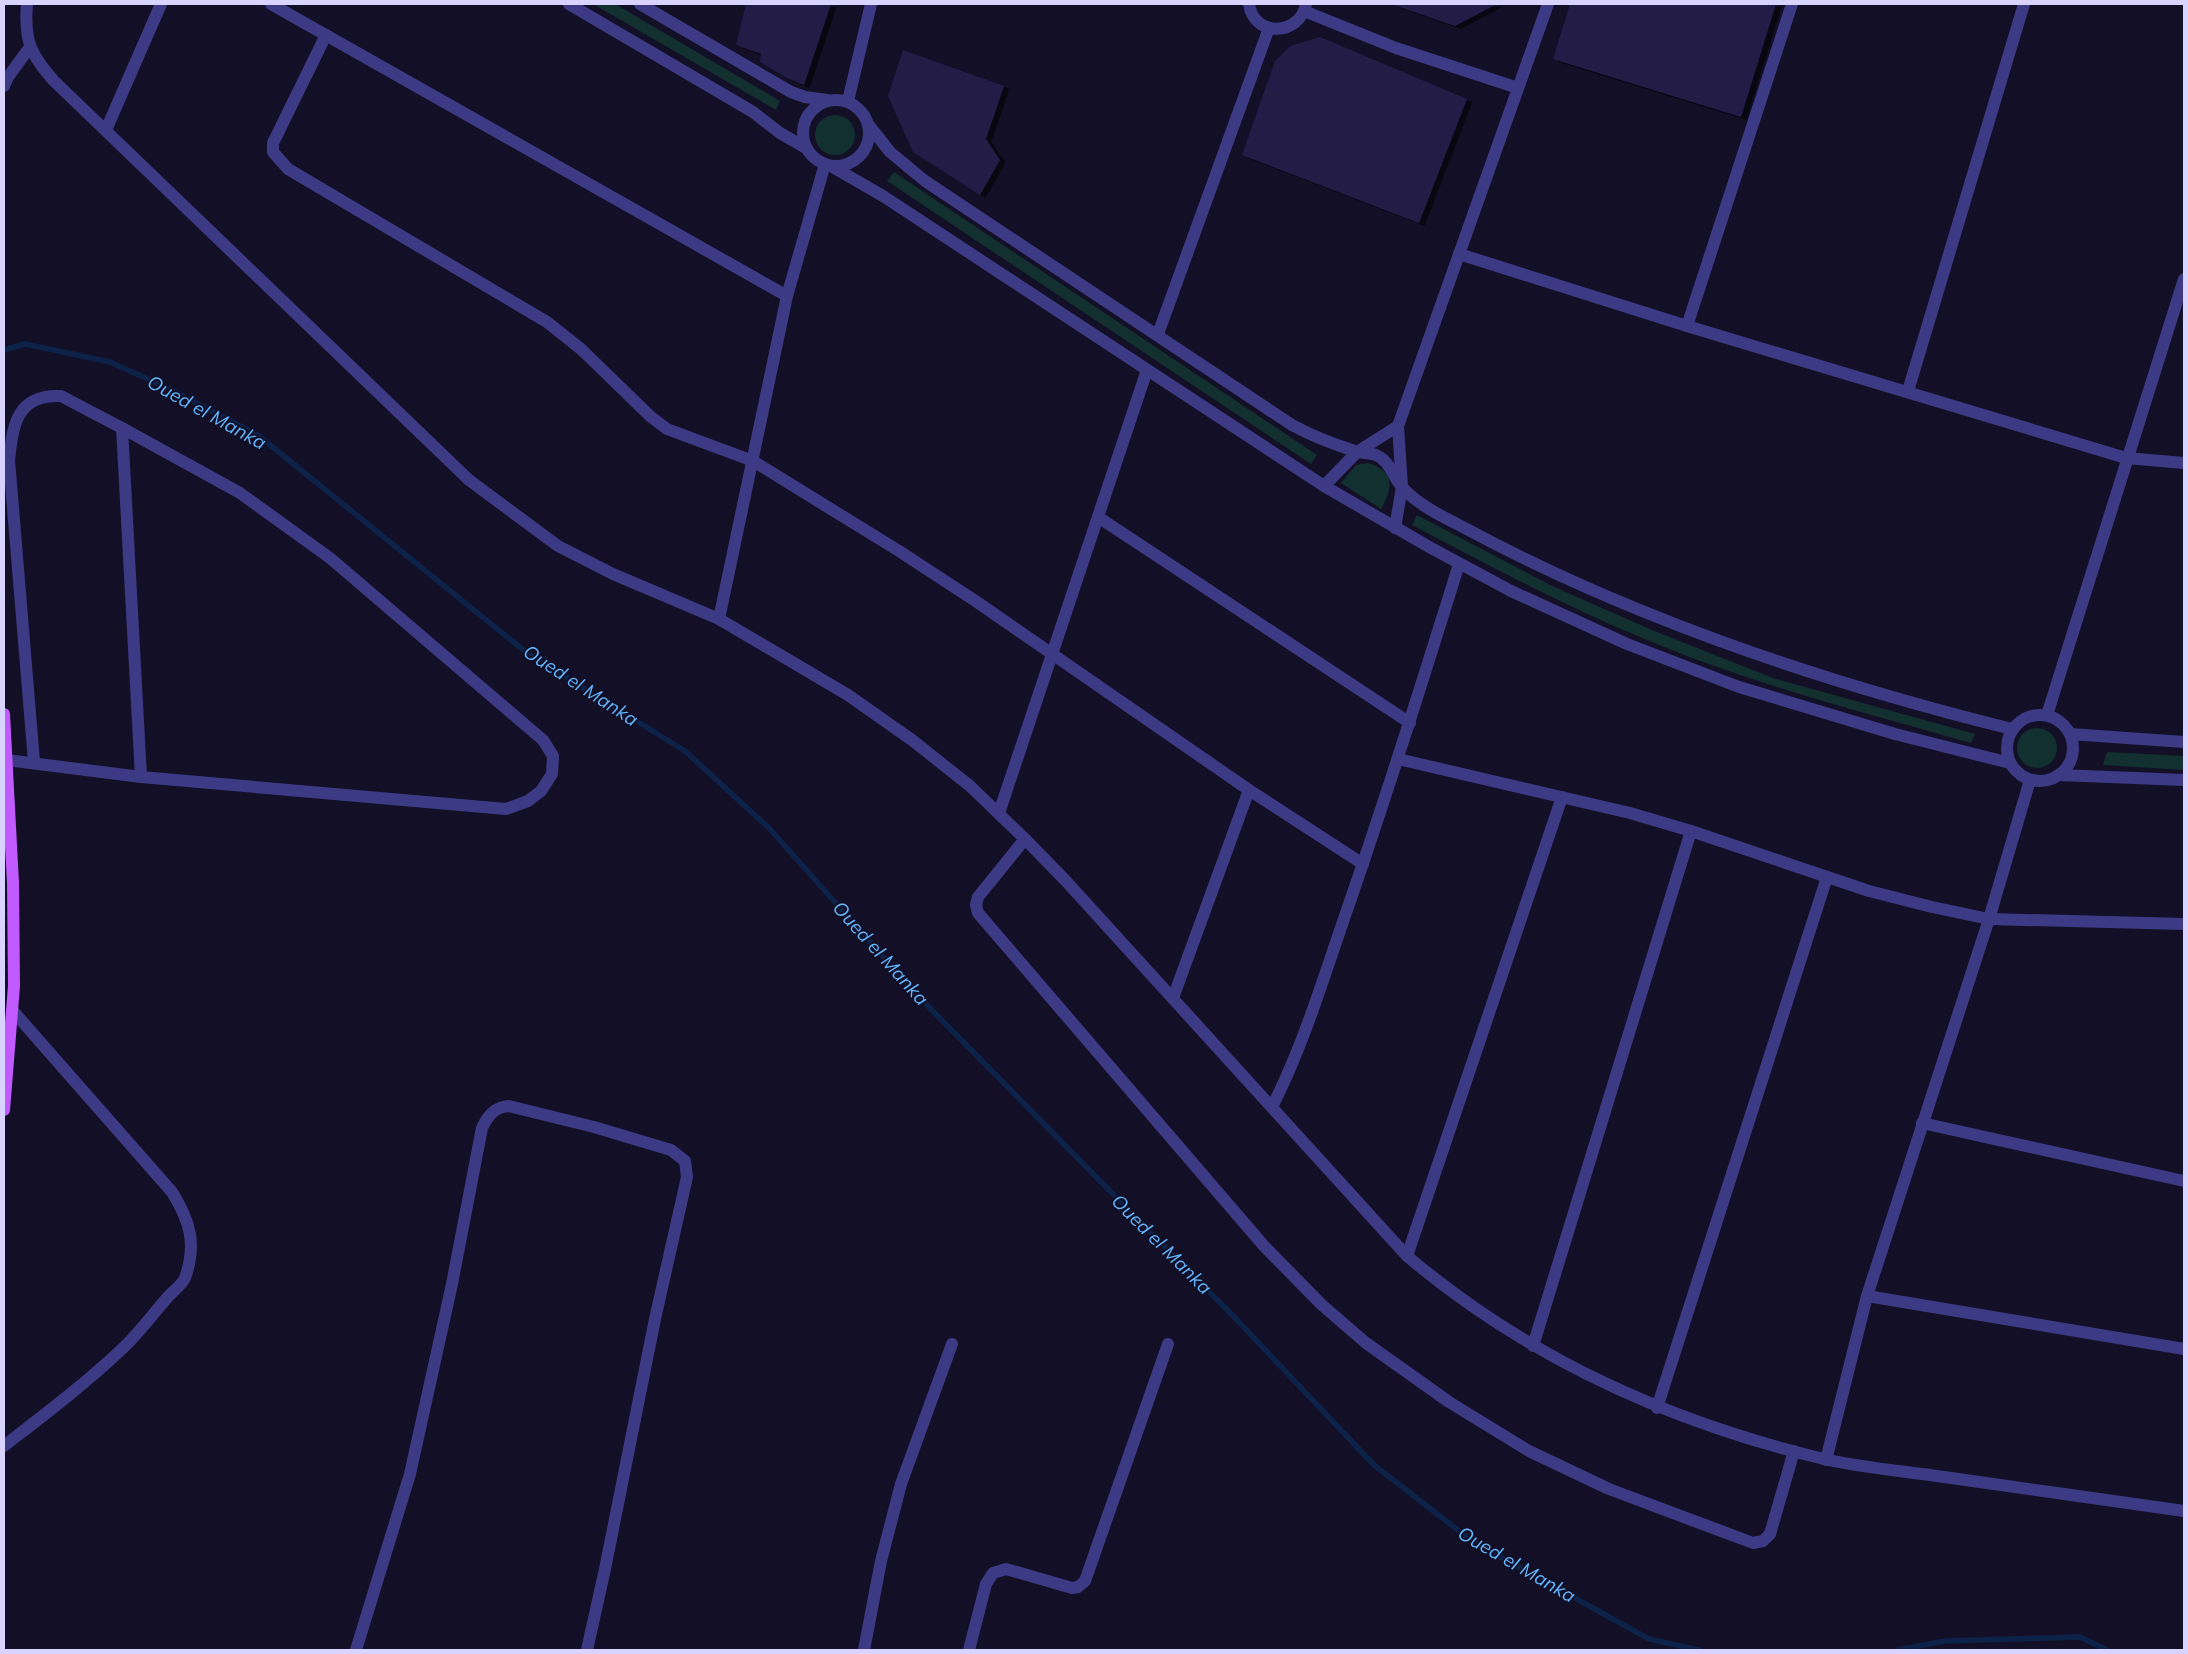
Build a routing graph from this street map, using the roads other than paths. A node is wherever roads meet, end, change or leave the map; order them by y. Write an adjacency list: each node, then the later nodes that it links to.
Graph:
1 (27, 4): 14 (street)
2 (161, 4): 20 (street)
3 (271, 4): 13 (street)
4 (569, 4): 21 (street)
5 (640, 4): 17 (street)
6 (871, 4): 18 (street)
7 (1249, 4): 12 (street)
8 (1548, 4): 16 (street)
9 (1792, 4): 26 (street)
10 (2024, 4): 29 (street)
11 (1305, 8): 12 (street); 16 (street)
12 (1269, 28): 27 (street)
13 (326, 35): 25 (street); 34 (street)
14 (30, 47): 15 (street); 20 (street)
15 (4, 86)
16 (1518, 88): 23 (street)
17 (827, 100): 18 (street); 21 (street)
18 (848, 101): 19 (street)
19 (868, 124): 22 (street); 27 (street)
20 (106, 130): 41 (street)
21 (806, 148): 22 (street)
22 (828, 165): 25 (street); 28 (street)
23 (1459, 254): 26 (street); 30 (street)
24 (2184, 279): 33 (street)
25 (787, 296): 34 (street)
26 (1687, 326): 29 (street)
27 (1158, 334): 32 (street)
28 (1147, 370): 36 (street); 38 (street)
29 (1908, 391): 33 (street)
30 (1398, 426): 32 (street); 37 (street)
31 (122, 428): 51 (street); 54 (street); 54 (street)
32 (1357, 452): 36 (street); 37 (street)
33 (2126, 458): 35 (street); 44 (street)
34 (753, 461): 41 (street); 42 (street)
35 (2184, 463)
36 (1324, 486): 39 (street)
37 (1402, 487): 39 (street); 46 (street)
38 (1098, 517): 42 (street); 45 (street)
39 (1395, 528): 40 (street)
40 (1459, 564): 45 (street); 52 (street)
41 (719, 619): 59 (street)
42 (1052, 655): 57 (street); 59 (street)
43 (4, 714): 50 (main road)
44 (2046, 715): 46 (street); 47 (street)
45 (1410, 723): 49 (street)
46 (2012, 729): 52 (street)
47 (2070, 734): 48 (street); 53 (street)
48 (2184, 742)
49 (1398, 759): 58 (street); 62 (street)
50 (7, 760): 51 (street); 67 (main road)
51 (34, 762): 54 (street)
52 (2010, 762): 55 (street)
53 (2059, 775): 55 (street); 56 (street)
54 (141, 777)
55 (2030, 780): 64 (street)
56 (2184, 780)
57 (1250, 790): 62 (street); 66 (street)
58 (1562, 797): 60 (street); 72 (street)
59 (999, 813): 61 (street)
60 (1691, 831): 63 (street); 76 (street)
61 (1025, 839): 66 (street); 80 (street)
62 (1363, 864): 68 (street)
63 (1827, 877): 64 (street); 78 (street)
64 (1988, 919): 65 (street); 70 (street)
65 (2184, 924)
66 (1173, 998): 68 (street)
67 (13, 1011): 69 (main road); 79 (street)
68 (1272, 1107): 72 (street)
69 (4, 1110)
70 (1922, 1124): 71 (street); 73 (street)
71 (2184, 1180)
72 (1407, 1256): 76 (street)
73 (1867, 1296): 77 (street); 81 (street)
74 (952, 1344): 85 (street)
75 (1168, 1344): 86 (street)
76 (1533, 1346): 78 (street)
77 (2184, 1348)
78 (1657, 1408): 80 (street)
79 (4, 1446)
80 (1794, 1451): 81 (street)
81 (1826, 1460): 82 (street)
82 (2184, 1511)
83 (356, 1650): 84 (street)
84 (587, 1650)
85 (864, 1650)
86 (969, 1650)

